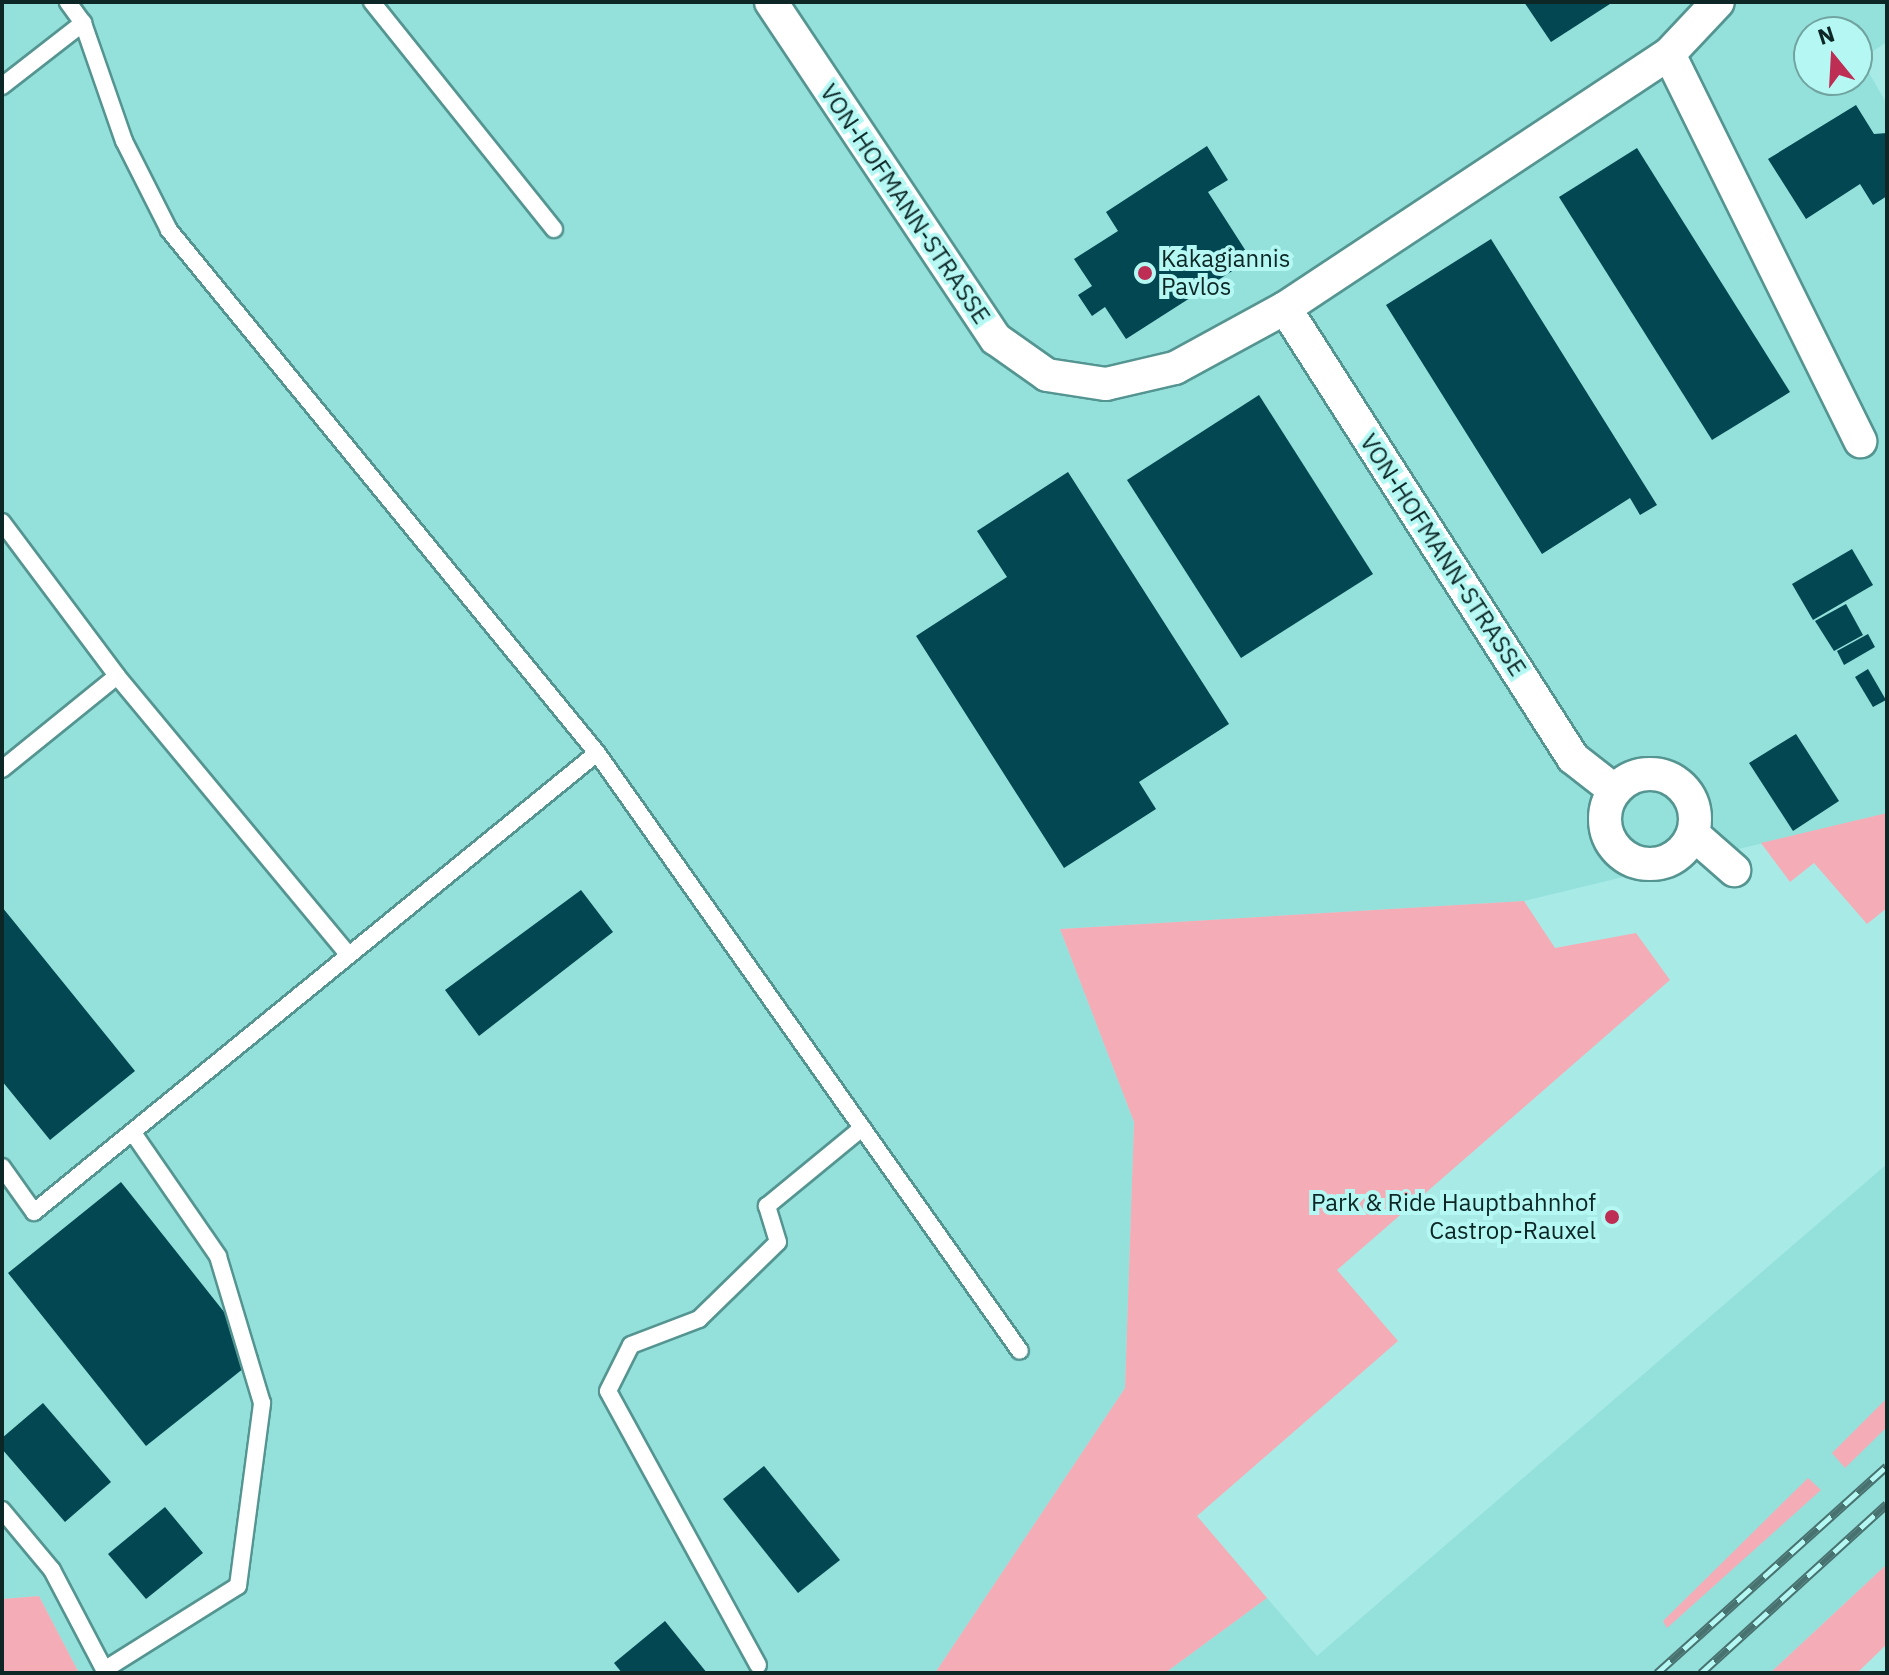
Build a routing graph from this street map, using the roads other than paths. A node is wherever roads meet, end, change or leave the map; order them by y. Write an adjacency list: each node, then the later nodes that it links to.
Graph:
1 (68, 2): 5 (lane)
2 (372, 2): 8 (lane)
3 (771, 2): 9 (street, VON-HOFMANN-STRASSE)
4 (1718, 2): 6 (street, VON-HOFMANN-STRASSE)
5 (83, 23): 7 (lane); 13 (lane)
6 (1669, 54): 9 (street, VON-HOFMANN-STRASSE); 10 (street)
7 (2, 86)
8 (554, 229)
9 (1285, 308): 15 (street, VON-HOFMANN-STRASSE)
10 (1860, 441)
11 (2, 522): 12 (lane)
12 (117, 676): 14 (lane); 18 (lane)
13 (597, 753): 18 (lane); 19 (lane)
14 (2, 769)
15 (1614, 790): 16 (street); 16 (street)
16 (1693, 834): 17 (street)
17 (1734, 870)
18 (348, 954): 20 (lane)
19 (862, 1128): 22 (lane); 24 (lane)
20 (133, 1133): 21 (lane); 25 (lane)
21 (2, 1167)
22 (1020, 1351)
23 (2, 1510): 25 (lane)
24 (758, 1665)
25 (105, 1671)

